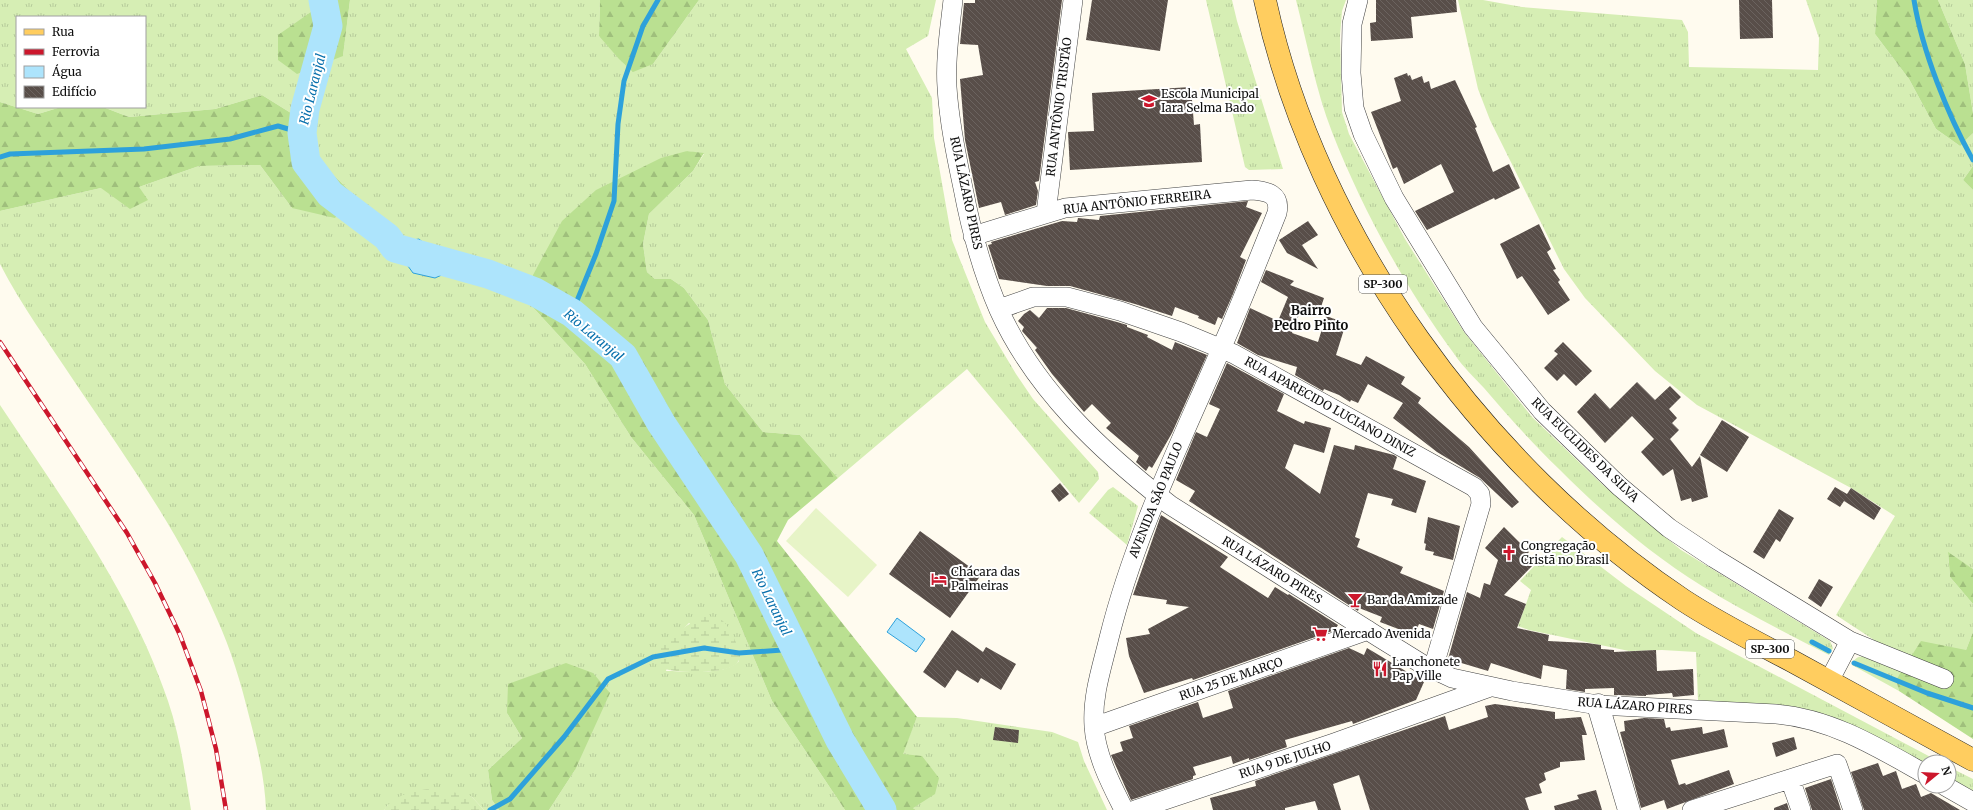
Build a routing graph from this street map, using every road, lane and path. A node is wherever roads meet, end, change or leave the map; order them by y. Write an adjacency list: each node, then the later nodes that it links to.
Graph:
1 (953, 0): 7 (street, RUA LÁZARO PIRES)
2 (1073, 0): 6 (street, RUA ANTÔNIO TRISTÃO)
3 (1265, 0): 16 (main road, SP-300)
4 (1358, 0): 12 (street, RUA EUCLIDES DA SILVA)
5 (1276, 199): 6 (street, RUA ANTÔNIO FERREIRA); 9 (street, AVENIDA SÃO PAULO)
6 (1046, 214): 7 (street, RUA ANTÔNIO FERREIRA)
7 (973, 236): 8 (street, RUA LÁZARO PIRES)
8 (999, 309): 9 (street, RUA APARECIDO LUCIANO DINIZ); 10 (street, RUA LÁZARO PIRES)
9 (1222, 349): 10 (street, AVENIDA SÃO PAULO); 13 (street, RUA APARECIDO LUCIANO DINIZ)
10 (1157, 494): 11 (street, RUA LÁZARO PIRES); 20 (street, AVENIDA SÃO PAULO)
11 (1368, 630): 13 (street, RUA LÁZARO PIRES); 20 (street, RUA 25 DE MARÇO)
12 (1850, 642): 15 (street, RUA EUCLIDES DA SILVA); 16 (street)
13 (1433, 669): 14 (street, RUA LÁZARO PIRES)
14 (1452, 678): 17 (street, RUA LÁZARO PIRES); 19 (street)
15 (1944, 679)
16 (1829, 681): 21 (main road, SP-300)
17 (1490, 687): 18 (street, RUA LÁZARO PIRES); 19 (street, RUA 9 DE JULHO)
18 (1598, 705): 22 (street, RUA LÁZARO PIRES); 28 (street)
19 (1435, 707): 27 (street, RUA 9 DE JULHO)
20 (1094, 727): 26 (street, AVENIDA SÃO PAULO)
21 (1973, 760)
22 (1917, 770)
23 (1790, 779): 29 (street); 30 (street); 31 (street)
24 (1957, 793): 25 (street)
25 (1973, 802)
26 (1124, 810)
27 (1135, 810)
28 (1629, 810)
29 (1692, 810)
30 (1801, 810)
31 (1853, 810)

